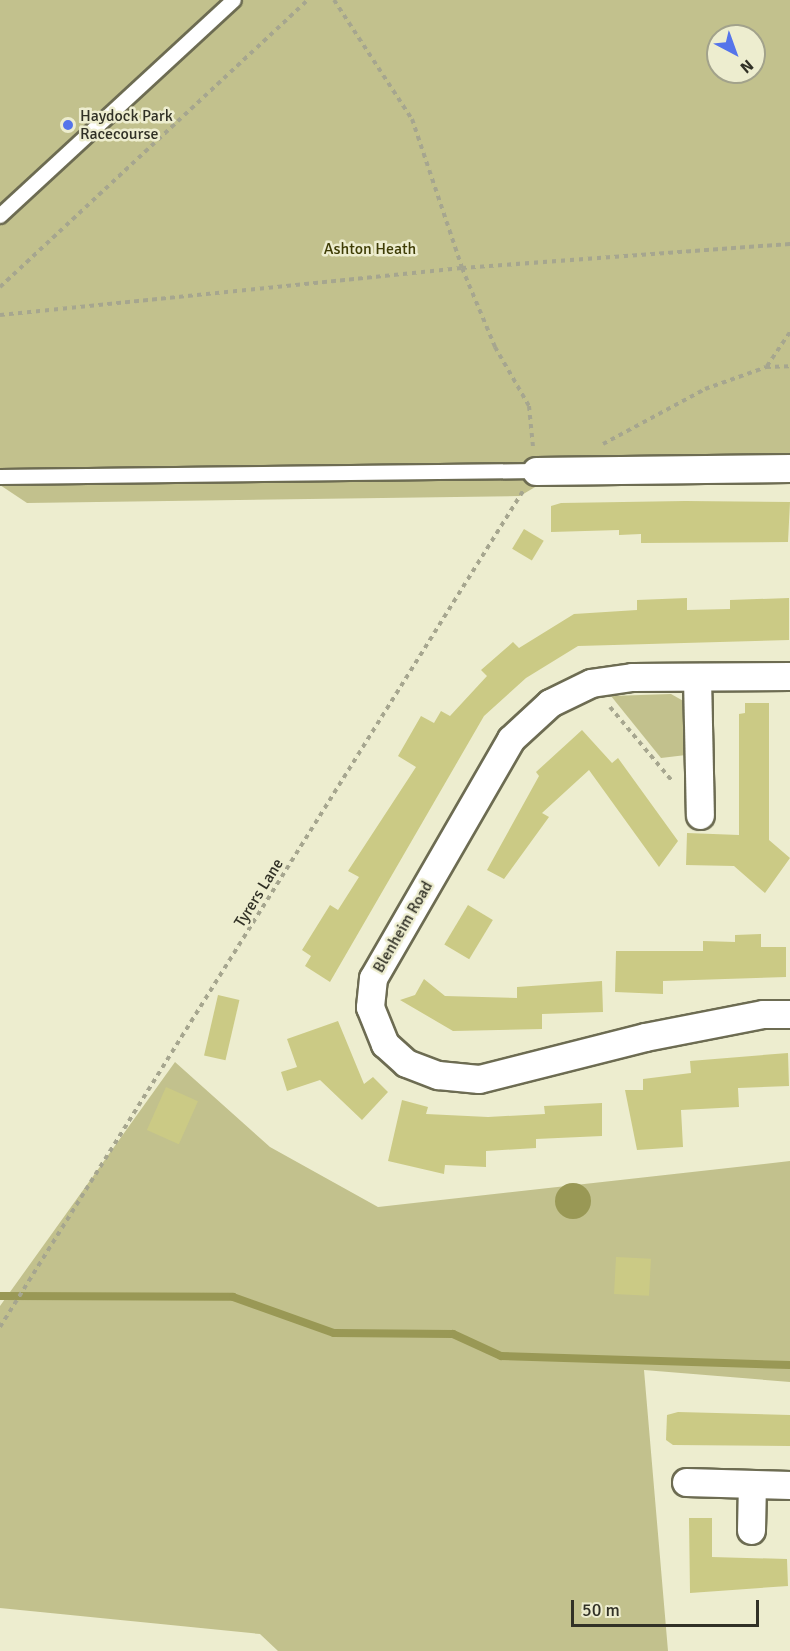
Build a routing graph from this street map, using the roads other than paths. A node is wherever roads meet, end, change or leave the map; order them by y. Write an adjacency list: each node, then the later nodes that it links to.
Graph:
1 (234, 0): 2 (lane)
2 (0, 216)
3 (790, 468): 4 (street)
4 (536, 471): 5 (lane)
5 (0, 477)
6 (697, 676): 7 (street, Blenheim Road); 8 (street); 9 (street, Blenheim Road)
7 (790, 676)
8 (700, 815)
9 (790, 1014)
10 (686, 1482): 11 (street)
11 (752, 1484): 12 (street); 13 (street)
12 (790, 1485)
13 (751, 1530)

